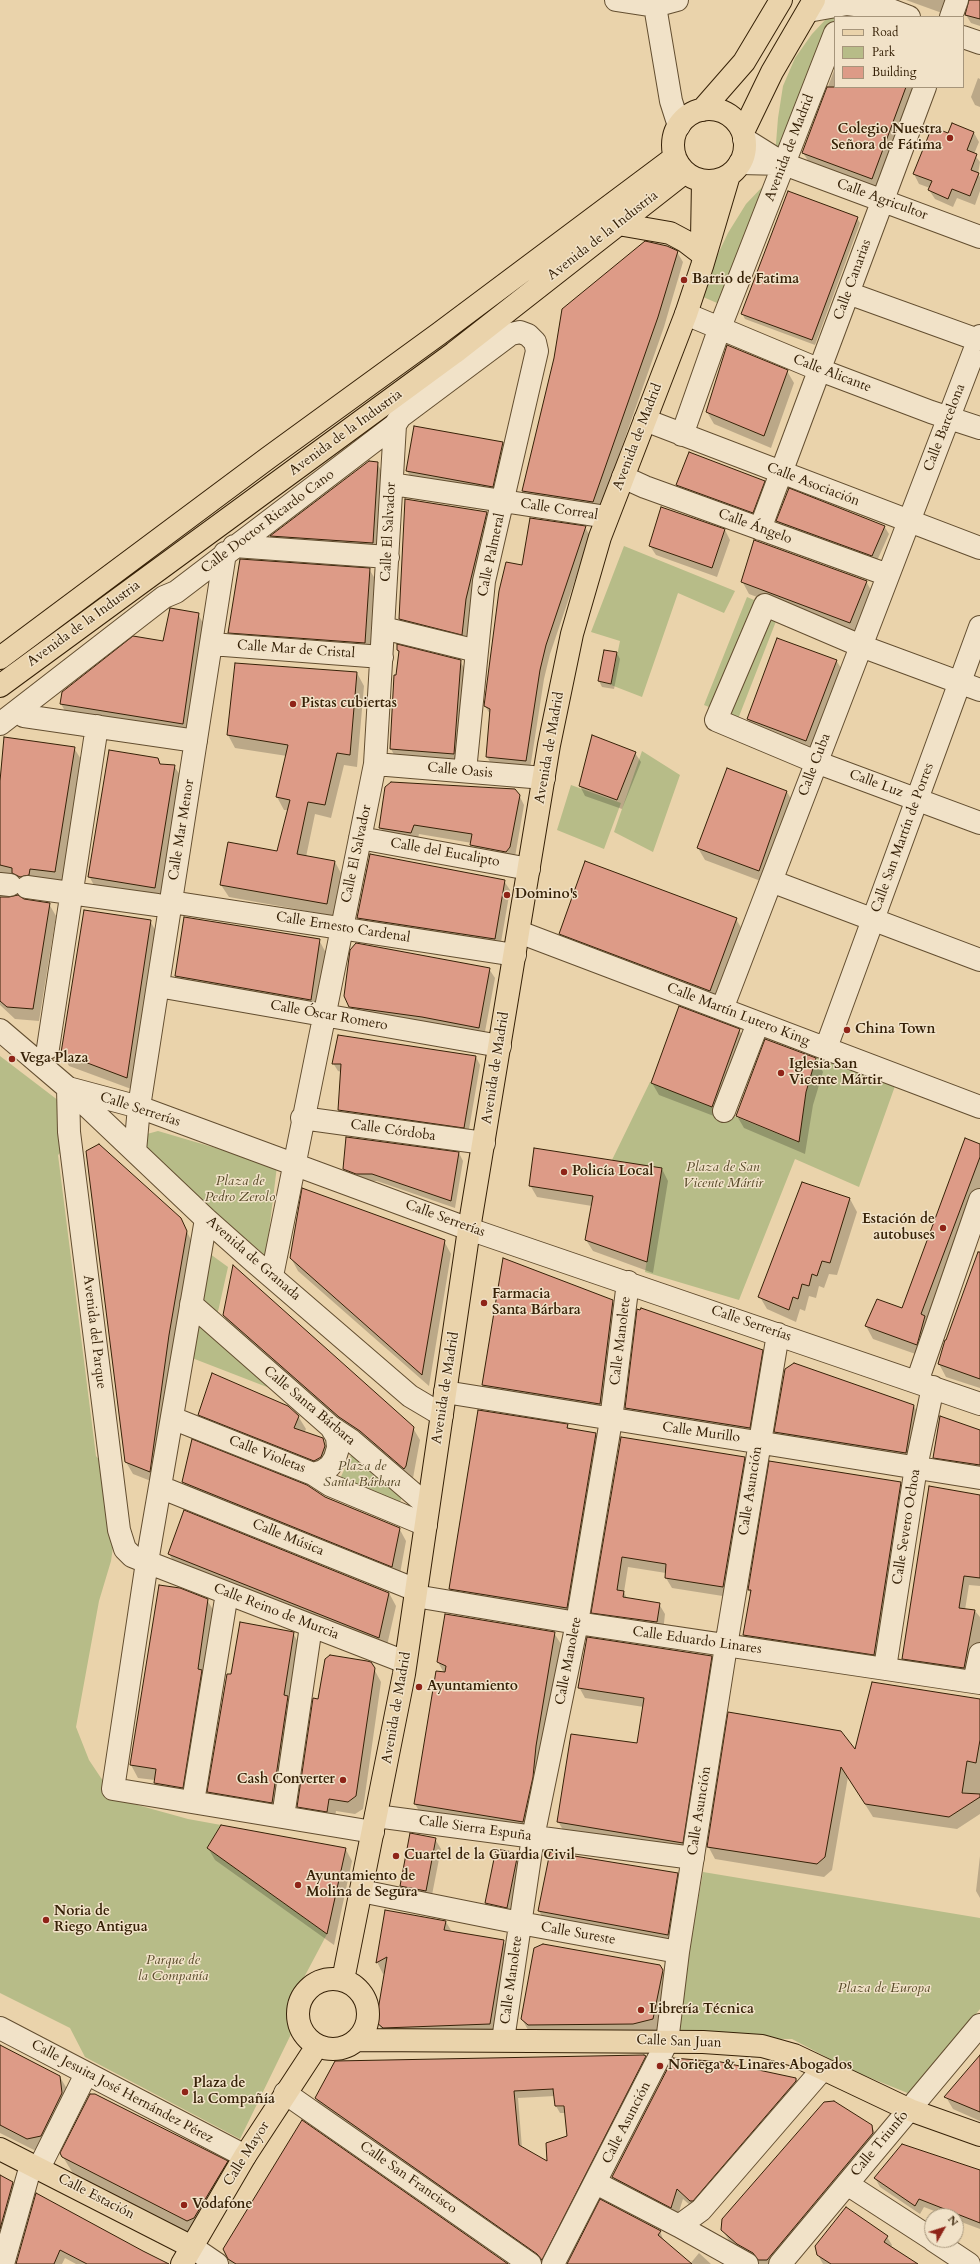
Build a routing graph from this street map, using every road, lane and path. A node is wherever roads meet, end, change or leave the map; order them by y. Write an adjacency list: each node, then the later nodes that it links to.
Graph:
1 (616, 0): 7 (street)
2 (677, 0): 7 (street)
3 (781, 0): 15 (main road)
4 (957, 0): 10 (street)
5 (811, 5): 8 (street); 17 (main road)
6 (883, 5): 8 (street); 9 (street)
7 (655, 6): 16 (street)
8 (844, 10)
9 (907, 16)
10 (951, 16)
11 (834, 36): 18 (street, Avenida de Madrid)
12 (964, 37): 13 (street)
13 (980, 43)
14 (925, 88): 21 (street, Calle Canarias)
15 (702, 110): 16 (main road); 17 (main road)
16 (679, 126): 20 (main road)
17 (743, 135): 18 (street, Calle Agricultor); 19 (main road)
18 (784, 164): 19 (street, Calle Agricultor); 21 (street, Calle Agricultor); 27 (street, Avenida de Madrid)
19 (734, 169): 20 (main road); 24 (main road, Avenida de Madrid)
20 (688, 170): 22 (main road, Avenida de la Industria); 24 (main road); 58 (main road, Avenida de la Industria)
21 (883, 200): 23 (street, Calle Agricultor); 25 (street, Calle Canarias)
22 (618, 224): 24 (main road); 60 (main road, Avenida de la Industria)
23 (980, 237)
24 (702, 260): 26 (main road, Avenida de Madrid)
25 (848, 293): 28 (street); 30 (street, Calle Canarias)
26 (686, 314): 27 (street, Calle Alicante); 32 (main road, Avenida de Madrid)
27 (719, 330): 30 (street, Calle Alicante); 35 (street, Avenida de Madrid)
28 (979, 338): 31 (street, Calle Barcelona)
29 (535, 342): 33 (street, Calle Doctor Ricardo Cano); 41 (street, Calle Palmeral)
30 (820, 370): 31 (street, Calle Alicante); 38 (street, Calle Canarias)
31 (949, 417): 34 (street, Calle Alicante); 43 (street, Calle Barcelona)
32 (645, 420): 35 (street, Calle Asociación); 39 (main road, Avenida de Madrid)
33 (395, 425): 36 (street, Calle Doctor Ricardo Cano); 37 (street, Calle El Salvador)
34 (980, 428)
35 (682, 435): 38 (street, Calle Asociación)
36 (370, 444): 37 (street); 45 (street, Calle Doctor Ricardo Cano)
37 (394, 456): 40 (street, Calle El Salvador)
38 (782, 473): 43 (street, Calle Asociación); 44 (street, Calle Canarias)
39 (623, 477): 42 (main road, Avenida de Madrid); 44 (street, Calle Ángelo)
40 (392, 484): 41 (street, Calle Correal); 48 (street, Calle El Salvador)
41 (503, 501): 42 (street, Calle Correal); 56 (street, Calle Palmeral)
42 (608, 517): 69 (main road, Avenida de Madrid)
43 (909, 521): 46 (street, Calle Asociación); 49 (street, Calle Cuba)
44 (760, 529): 49 (street, Calle Ángelo)
45 (261, 539): 47 (street); 48 (street)
46 (980, 548)
47 (230, 550): 50 (street, Calle Doctor Ricardo Cano); 51 (street, Calle Mar Menor)
48 (388, 558): 53 (street, Calle El Salvador)
49 (888, 575): 55 (street, Calle Cuba)
50 (176, 592): 51 (street); 63 (street, Calle Doctor Ricardo Cano)
51 (218, 597): 54 (street, Calle Mar Menor)
52 (980, 627): 59 (street, Calle San Martín de Porres)
53 (383, 628): 56 (street); 57 (street, Calle El Salvador)
54 (211, 644): 57 (street, Calle Mar de Cristal); 65 (street, Calle Mar Menor)
55 (861, 646): 59 (street); 66 (street, Calle Cuba); 66 (street, Calle Luz)
56 (477, 651): 68 (street, Calle Palmeral)
57 (382, 657): 67 (street, Calle El Salvador)
58 (0, 658)
59 (960, 682): 61 (street); 70 (street, Calle San Martín de Porres)
60 (0, 686)
61 (980, 690)
62 (24, 716): 64 (street)
63 (0, 724)
64 (97, 726): 65 (street); 76 (street)
65 (196, 741): 77 (street, Calle Mar Menor)
66 (816, 762): 70 (street, Calle Luz); 74 (street, Calle Cuba)
67 (375, 764): 68 (street, Calle Oasis); 72 (street, Calle El Salvador)
68 (465, 772): 69 (street, Calle Oasis)
69 (544, 778): 73 (main road, Avenida de Madrid)
70 (917, 800): 71 (street, Calle Luz); 78 (street, Calle San Martín de Porres)
71 (980, 823)
72 (360, 838): 73 (street, Calle del Eucalipto); 79 (street, Calle El Salvador)
73 (529, 869): 80 (main road, Avenida de Madrid)
74 (771, 881): 78 (street); 84 (street, Calle Cuba)
75 (12, 885): 76 (street, Calle Ernesto Cardenal)
76 (71, 894): 77 (street, Calle Ernesto Cardenal); 89 (street)
77 (164, 904): 79 (street, Calle Ernesto Cardenal); 83 (street, Calle Mar Menor)
78 (873, 919): 82 (street); 90 (street, Calle San Martín de Porres)
79 (342, 928): 81 (street, Calle Ernesto Cardenal); 85 (street, Calle El Salvador)
80 (519, 932): 81 (main road, Avenida de Madrid); 84 (street, Calle Martín Lutero King)
81 (515, 955): 88 (main road, Avenida de Madrid)
82 (980, 960)
83 (158, 986): 85 (street, Calle Óscar Romero); 92 (street, Calle Mar Menor)
84 (722, 1009): 86 (street, Calle Martín Lutero King)
85 (324, 1015): 88 (street, Calle Óscar Romero); 96 (street, Calle El Salvador)
86 (758, 1023): 90 (street, Calle Martín Lutero King); 94 (street)
87 (0, 1030): 91 (street, Avenida de Granada)
88 (500, 1046): 97 (main road, Avenida de Madrid)
89 (48, 1048)
90 (826, 1048): 93 (street, Calle Martín Lutero King)
91 (68, 1088): 92 (street, Calle Serrerías); 95 (street, Avenida de Granada); 121 (street, Avenida del Parque)
92 (139, 1107): 95 (street); 98 (street, Calle Mar Menor); 99 (street, Calle Serrerías)
93 (980, 1107)
94 (724, 1111)
95 (97, 1115): 98 (street, Avenida de Granada)
96 (302, 1118): 97 (street, Calle Córdoba); 99 (street, Calle El Salvador)
97 (484, 1143): 102 (main road, Avenida de Madrid)
98 (136, 1151): 101 (street, Avenida de Granada)
99 (293, 1164): 102 (street, Calle Serrerías); 104 (street, Calle El Salvador)
100 (980, 1200): 103 (street, Calle Severo Ochoa)
101 (206, 1218): 104 (street, Avenida de Granada); 106 (street)
102 (469, 1229): 105 (street, Calle Serrerías); 109 (main road, Avenida de Madrid)
103 (972, 1247): 108 (street, Calle Severo Ochoa)
104 (272, 1276): 111 (street, Avenida de Granada)
105 (628, 1282): 107 (street, Calle Serrerías); 113 (street, Calle Manolete)
106 (191, 1304): 112 (street); 114 (street, Calle Santa Bárbara)
107 (778, 1334): 108 (street, Calle Serrerías); 115 (street, Calle Asunción)
108 (925, 1384): 110 (street, Calle Serrerías); 116 (street, Calle Severo Ochoa)
109 (445, 1392): 111 (main road, Avenida de Madrid); 113 (street, Calle Murillo)
110 (980, 1404)
111 (442, 1415): 120 (main road, Avenida de Madrid)
112 (172, 1418): 117 (street, Calle Violetas); 119 (street)
113 (611, 1420): 115 (street, Calle Murillo); 124 (street, Calle Manolete)
114 (331, 1427): 117 (street); 120 (street, Calle Santa Bárbara)
115 (759, 1441): 116 (street, Calle Murillo); 126 (street, Calle Asunción)
116 (916, 1467): 118 (street, Calle Murillo); 129 (street, Calle Severo Ochoa)
117 (314, 1474): 120 (street, Calle Violetas)
118 (980, 1478)
119 (160, 1487): 121 (street); 123 (street, Calle Música)
120 (427, 1516): 123 (main road, Avenida de Madrid)
121 (147, 1562): 122 (street, Calle Reino de Murcia); 131 (street, Calle Sierra Espuña)
122 (227, 1593): 125 (street, Calle Reino de Murcia); 131 (street)
123 (416, 1593): 124 (street, Calle Eduardo Linares); 128 (main road, Avenida de Madrid)
124 (577, 1623): 126 (street, Calle Eduardo Linares); 134 (street, Calle Manolete)
125 (311, 1626): 128 (street, Calle Reino de Murcia); 132 (street)
126 (726, 1646): 129 (street, Calle Eduardo Linares); 135 (street, Calle Asunción)
127 (980, 1654): 130 (street)
128 (405, 1662): 133 (main road, Avenida de Madrid)
129 (885, 1668): 130 (street, Calle Eduardo Linares)
130 (977, 1683)
131 (192, 1802): 132 (street, Calle Sierra Espuña)
132 (283, 1817): 133 (street, Calle Sierra Espuña)
133 (375, 1824): 134 (street, Calle Sierra Espuña); 136 (main road, Avenida de Madrid)
134 (533, 1837): 135 (street, Calle Sierra Espuña); 137 (street, Calle Manolete)
135 (693, 1858): 138 (street, Calle Asunción)
136 (361, 1891): 137 (street, Calle Sureste); 139 (main road, Avenida de Madrid)
137 (520, 1923): 138 (street, Calle Sureste); 143 (street, Calle Manolete)
138 (678, 1952): 144 (street, Calle Asunción)
139 (343, 1980): 142 (main road); 145 (main road)
140 (980, 2025): 149 (street, Calle Triunfo)
141 (0, 2028): 147 (street, Calle Jesuita José Hernández Pérez)
142 (359, 2040): 143 (main road, Calle San Juan); 145 (main road)
143 (503, 2040): 144 (main road, Calle San Juan)
144 (667, 2042): 146 (main road, Calle San Juan); 154 (street, Calle Asunción)
145 (317, 2046): 148 (main road, Calle Mayor)
146 (822, 2070): 149 (main road, Calle San Juan); 156 (street)
147 (86, 2074): 152 (street, Calle Jesuita José Hernández Pérez); 153 (street)
148 (285, 2093): 152 (main road, Calle Mayor); 163 (street, Calle San Francisco)
149 (910, 2110): 150 (main road, Calle San Juan); 155 (street, Calle Triunfo)
150 (980, 2136)
151 (0, 2149): 153 (main road, Calle Estación)
152 (245, 2156): 159 (main road, Calle Mayor)
153 (35, 2167): 159 (main road, Calle Estación); 161 (street)
154 (596, 2183): 156 (street); 164 (street, Calle Asunción)
155 (847, 2184): 157 (street); 160 (street, Calle Triunfo)
156 (679, 2226): 165 (street)
157 (924, 2235)
158 (944, 2248): 166 (street)
159 (187, 2256): 162 (street)
160 (786, 2262)
161 (3, 2264)
162 (217, 2264)
163 (530, 2264)
164 (553, 2264)
165 (747, 2264)
166 (969, 2264)

